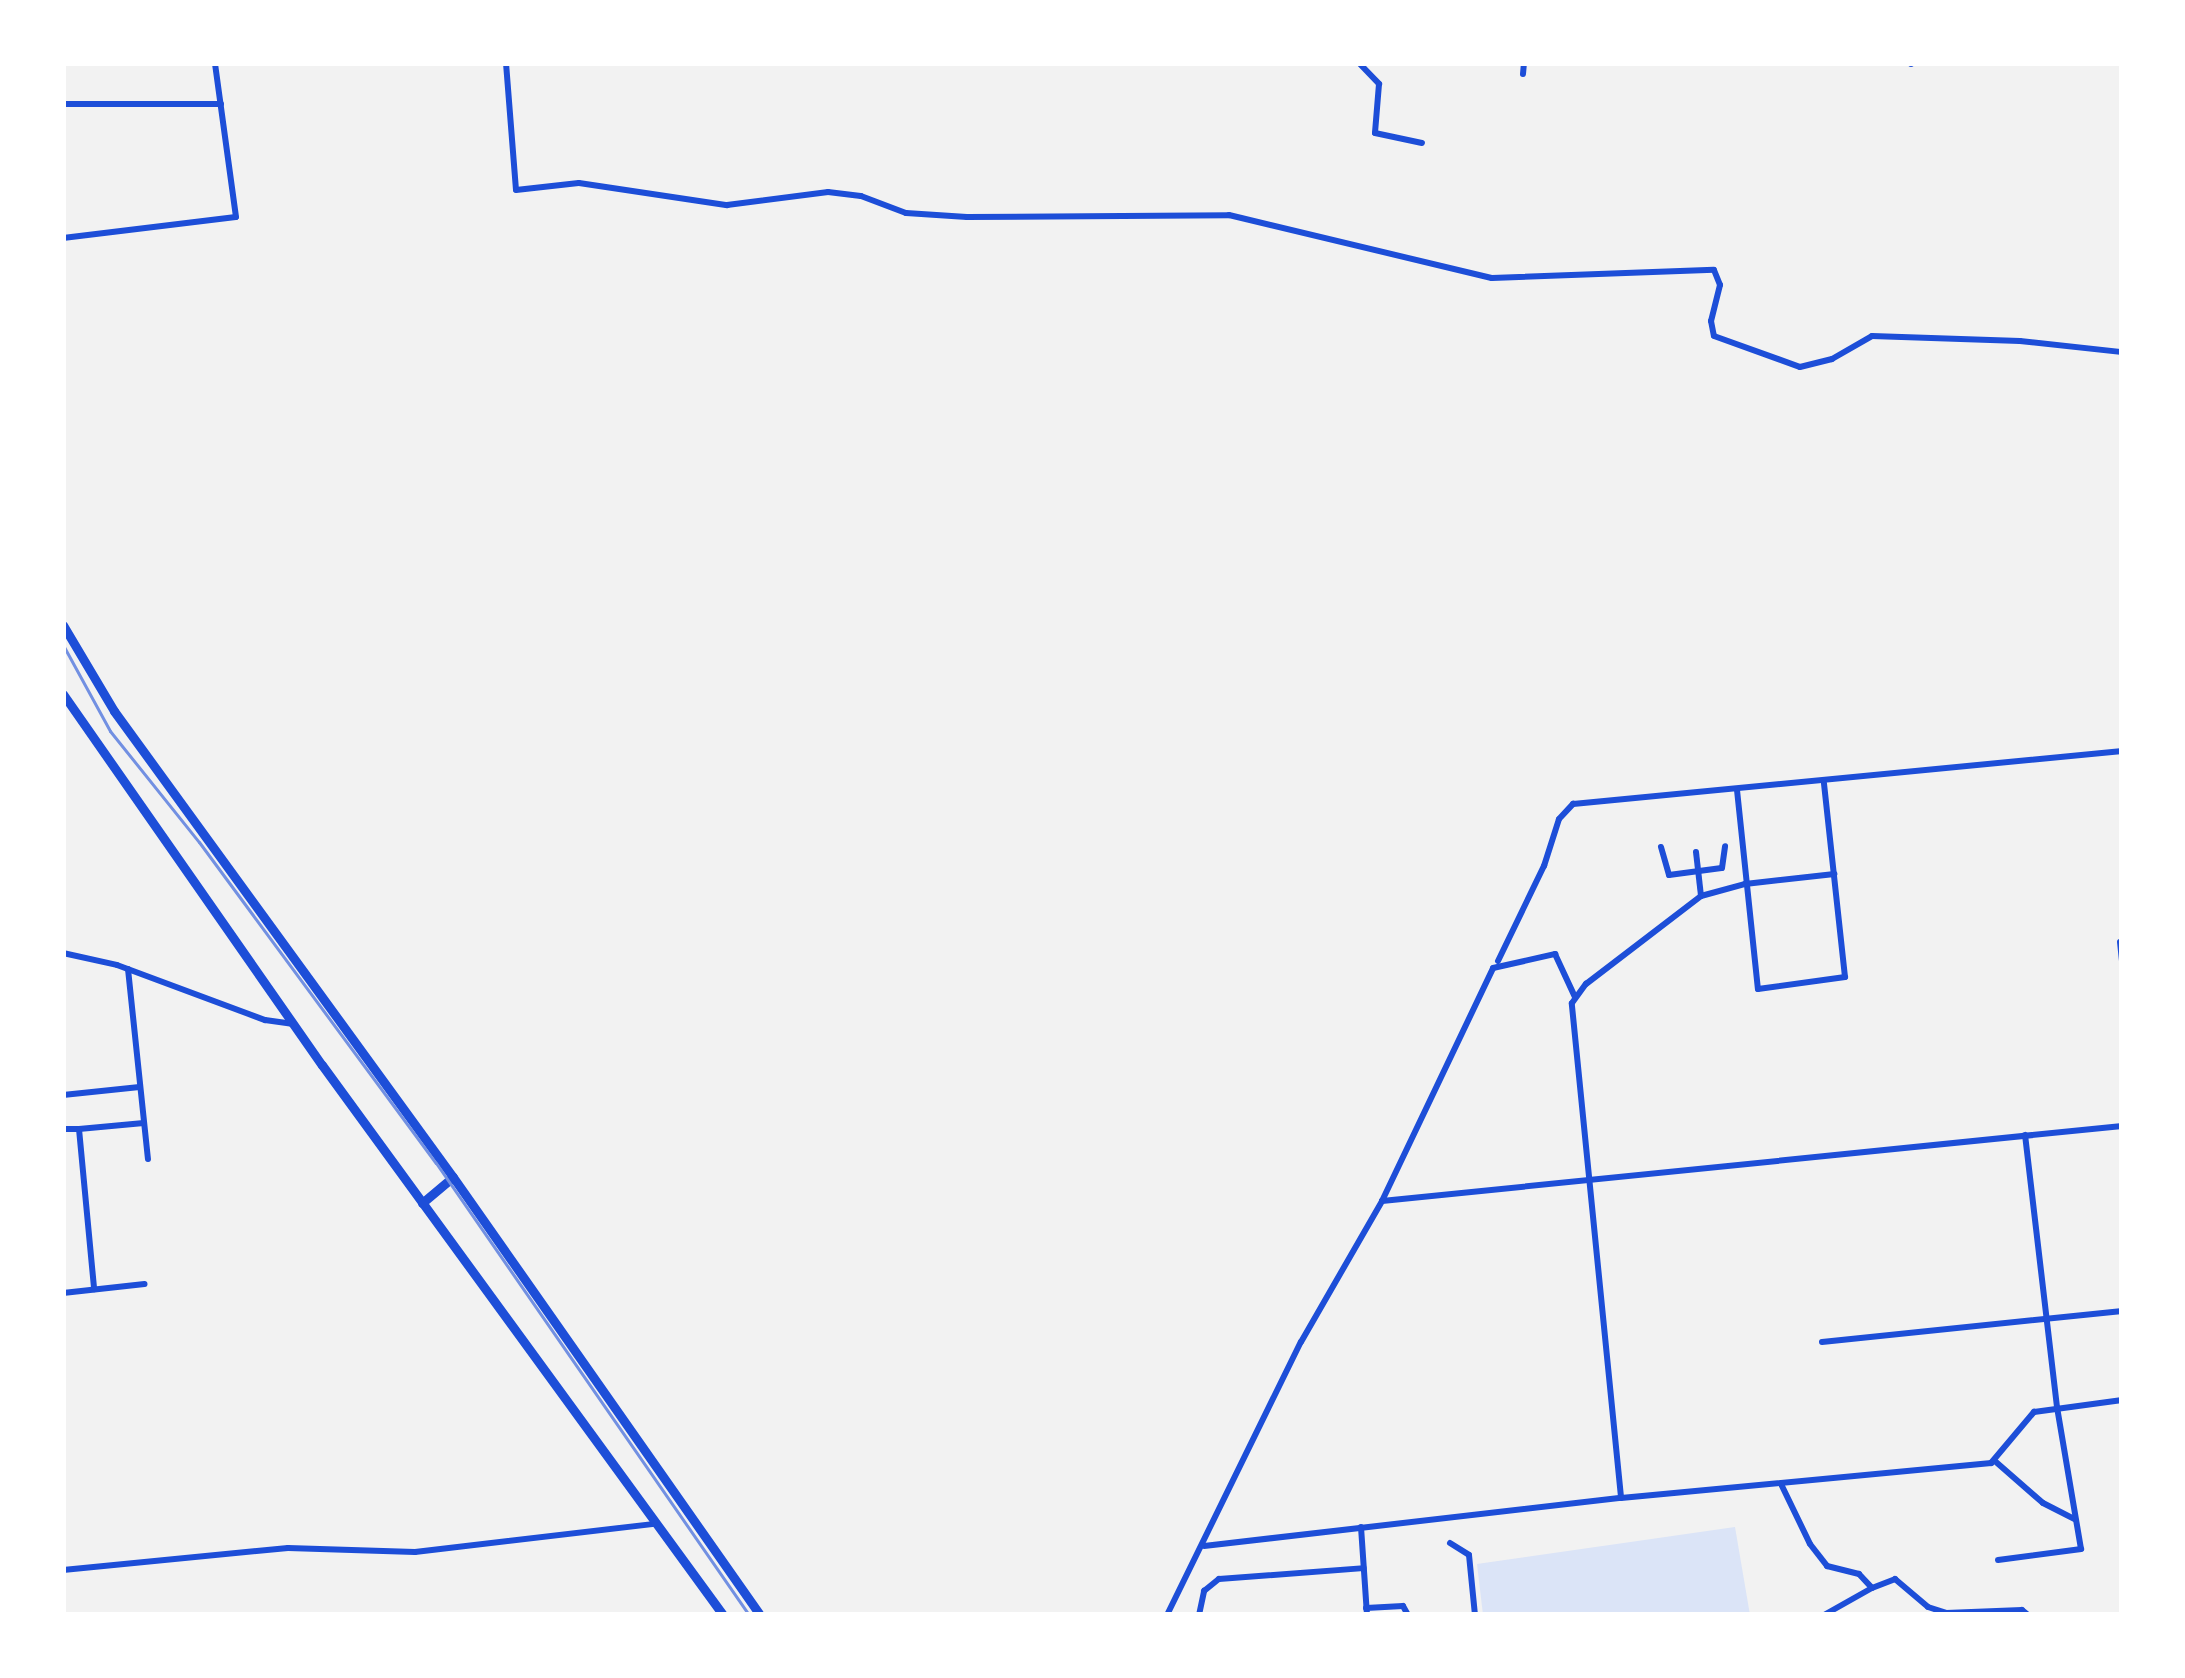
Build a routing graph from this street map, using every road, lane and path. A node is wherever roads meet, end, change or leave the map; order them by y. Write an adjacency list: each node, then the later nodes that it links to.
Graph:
1 (215, 63): 7 (street)
2 (506, 63): 10 (street)
3 (1359, 63): 8 (street)
4 (1524, 63): 5 (street)
5 (1523, 74)
6 (63, 104): 7 (street)
7 (222, 104): 9 (street)
8 (1422, 143)
9 (63, 238)
10 (2122, 352)
11 (63, 625): 39 (highway)
12 (63, 694): 13 (highway)
13 (67, 709): 30 (highway)
14 (2122, 751): 15 (street)
15 (1824, 783): 16 (street); 21 (street)
16 (1737, 790): 22 (street); 27 (street)
17 (1725, 846): 20 (street)
18 (1661, 847): 20 (street)
19 (1696, 852): 20 (street)
20 (1697, 872): 23 (street)
21 (1834, 874): 22 (street); 22 (street)
22 (1745, 884): 23 (street)
23 (1701, 896): 29 (street)
24 (2120, 942): 26 (street)
25 (63, 953): 28 (street)
26 (2122, 962)
27 (1497, 964): 29 (street); 41 (street)
28 (128, 969): 30 (street); 31 (street)
29 (1575, 997): 40 (street)
30 (296, 1025): 42 (highway)
31 (140, 1088): 32 (street); 33 (street)
32 (63, 1096)
33 (144, 1123): 36 (street); 38 (street)
34 (2122, 1126): 37 (street)
35 (63, 1129): 36 (street)
36 (79, 1129): 44 (street)
37 (2025, 1135): 40 (street); 47 (street)
38 (148, 1159)
39 (453, 1178): 42 (highway); 65 (highway)
40 (1590, 1183): 41 (street); 53 (street)
41 (1382, 1201): 58 (street)
42 (422, 1203): 55 (highway)
43 (145, 1284): 44 (street)
44 (94, 1289): 45 (street)
45 (63, 1293)
46 (2122, 1311): 47 (street)
47 (2045, 1319): 48 (street); 50 (street)
48 (1822, 1342)
49 (2122, 1400): 50 (street)
50 (2057, 1407): 51 (street); 54 (street)
51 (1995, 1461): 52 (street); 54 (street)
52 (1782, 1486): 53 (street); 62 (street)
53 (1622, 1498): 56 (street)
54 (2075, 1519): 59 (street)
55 (654, 1524): 61 (street); 64 (highway)
56 (1361, 1527): 58 (street); 60 (street)
57 (1450, 1543): 69 (street)
58 (1204, 1546): 66 (street)
59 (1998, 1560)
60 (1364, 1568): 63 (street); 67 (street)
61 (63, 1570)
62 (1872, 1588): 70 (street); 71 (street)
63 (1367, 1612): 68 (street)
64 (723, 1615)
65 (760, 1615)
66 (1167, 1615)
67 (1198, 1615)
68 (1408, 1615)
69 (1475, 1615)
70 (1825, 1615)
71 (2028, 1615)

